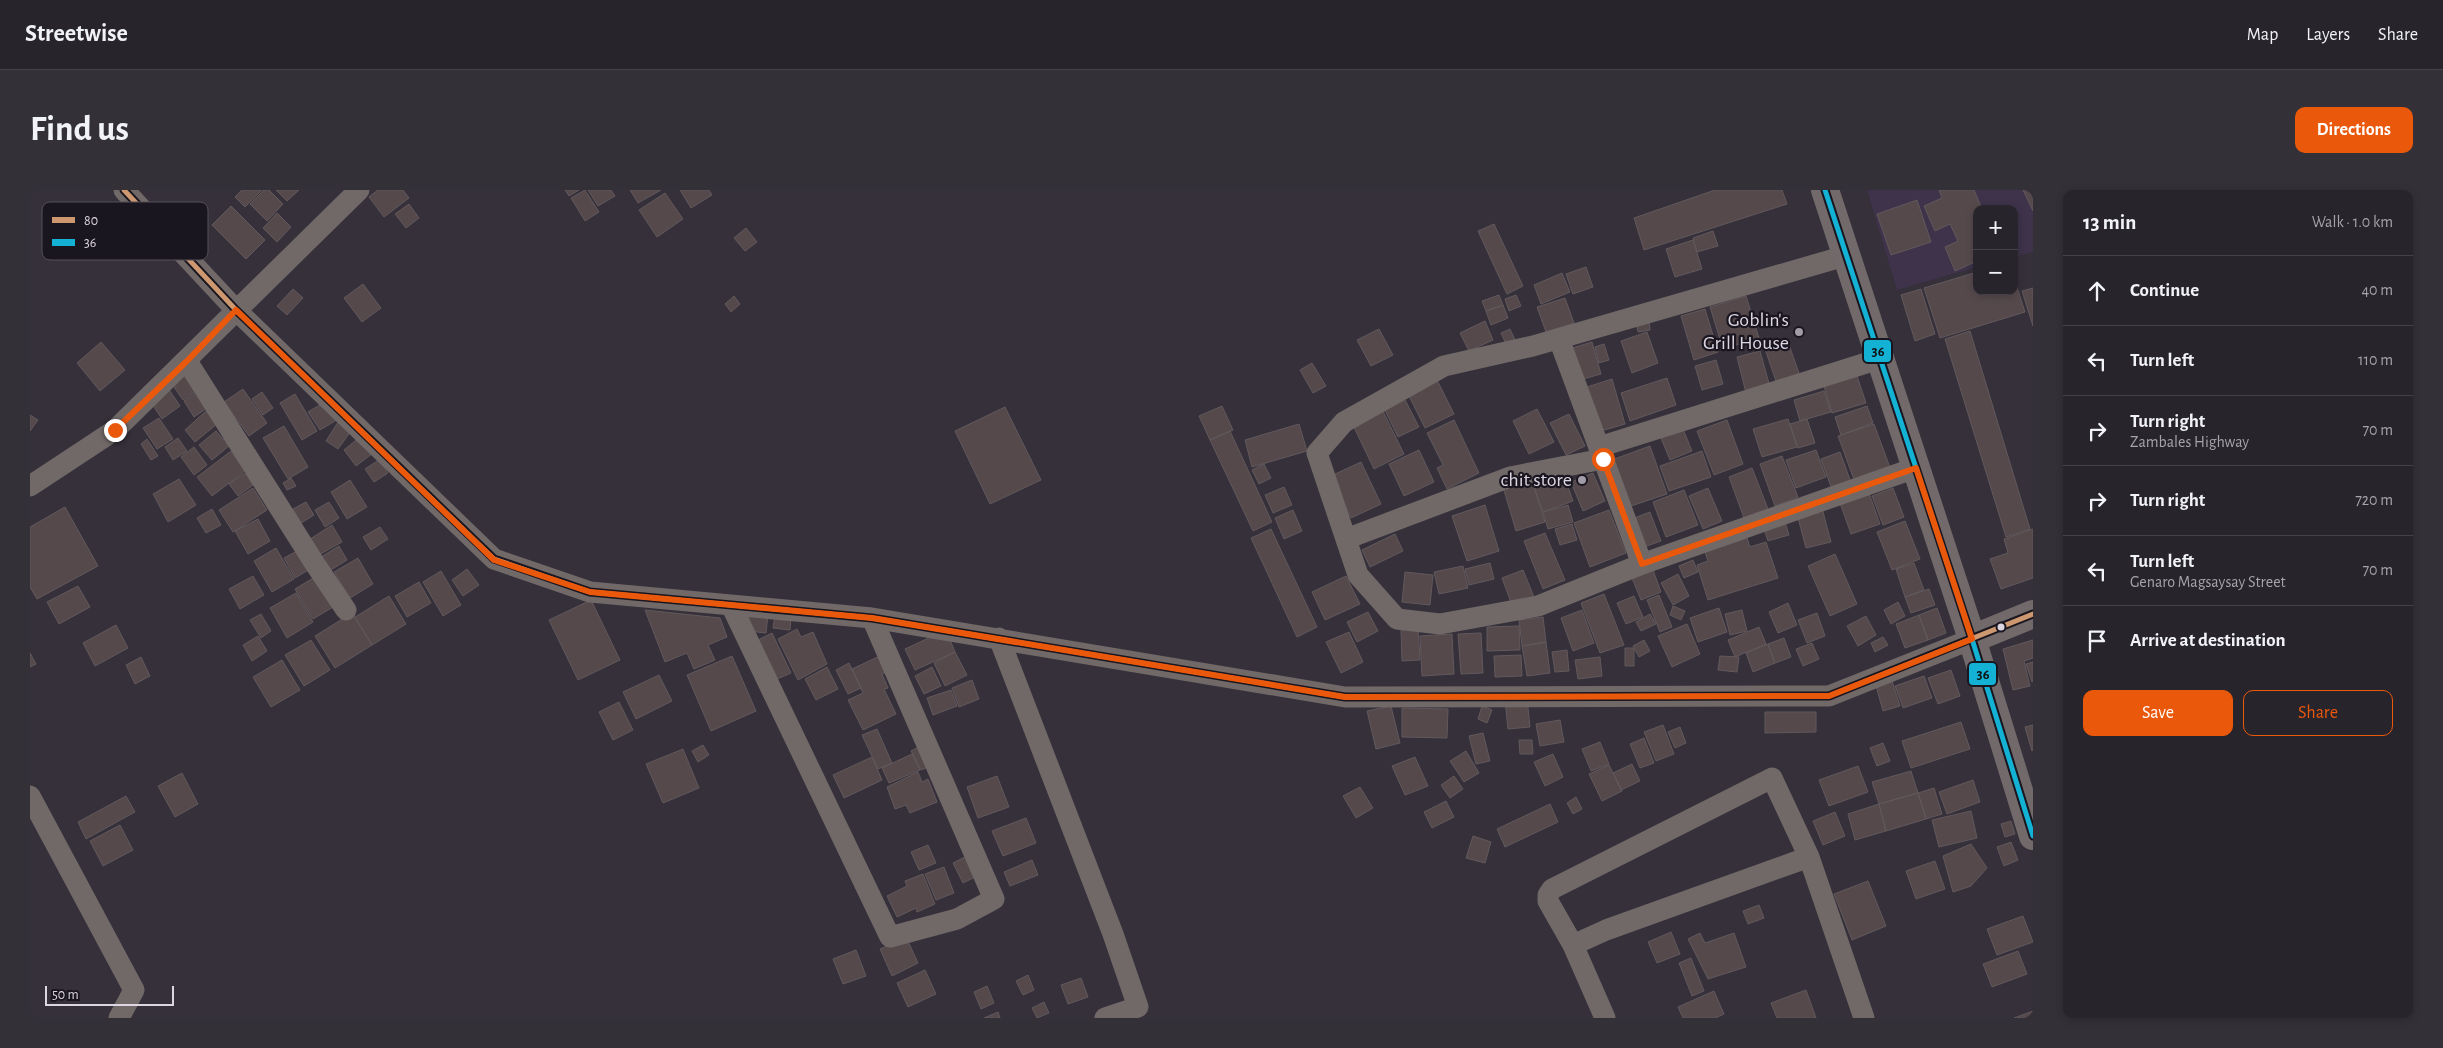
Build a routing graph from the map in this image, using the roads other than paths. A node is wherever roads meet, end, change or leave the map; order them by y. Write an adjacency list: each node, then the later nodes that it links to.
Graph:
1 (124, 190): 4 (street)
2 (359, 190): 7 (street)
3 (1825, 190): 5 (main road)
4 (135, 202)
5 (1845, 256): 8 (street); 9 (main road)
6 (189, 260): 7 (street)
7 (236, 310): 10 (street); 16 (street)
8 (1559, 339): 11 (street); 14 (street)
9 (1879, 359): 11 (street); 12 (main road)
10 (187, 361): 13 (street); 17 (street)
11 (1601, 453): 14 (street); 15 (street)
12 (1916, 468): 15 (street); 21 (main road)
13 (30, 486)
14 (1346, 539): 15 (street)
15 (1642, 564)
16 (730, 605): 19 (street); 19 (street)
17 (346, 610)
18 (2033, 614): 21 (main road)
19 (872, 618): 20 (street)
20 (999, 638): 21 (street); 26 (street)
21 (1972, 639): 23 (main road)
22 (30, 796): 27 (street)
23 (2031, 824)
24 (1809, 858): 25 (street); 25 (street); 30 (street)
25 (1573, 945): 29 (street)
26 (1140, 1012): 28 (street)
27 (119, 1018)
28 (1105, 1018)
29 (1605, 1018)
30 (1864, 1018)

